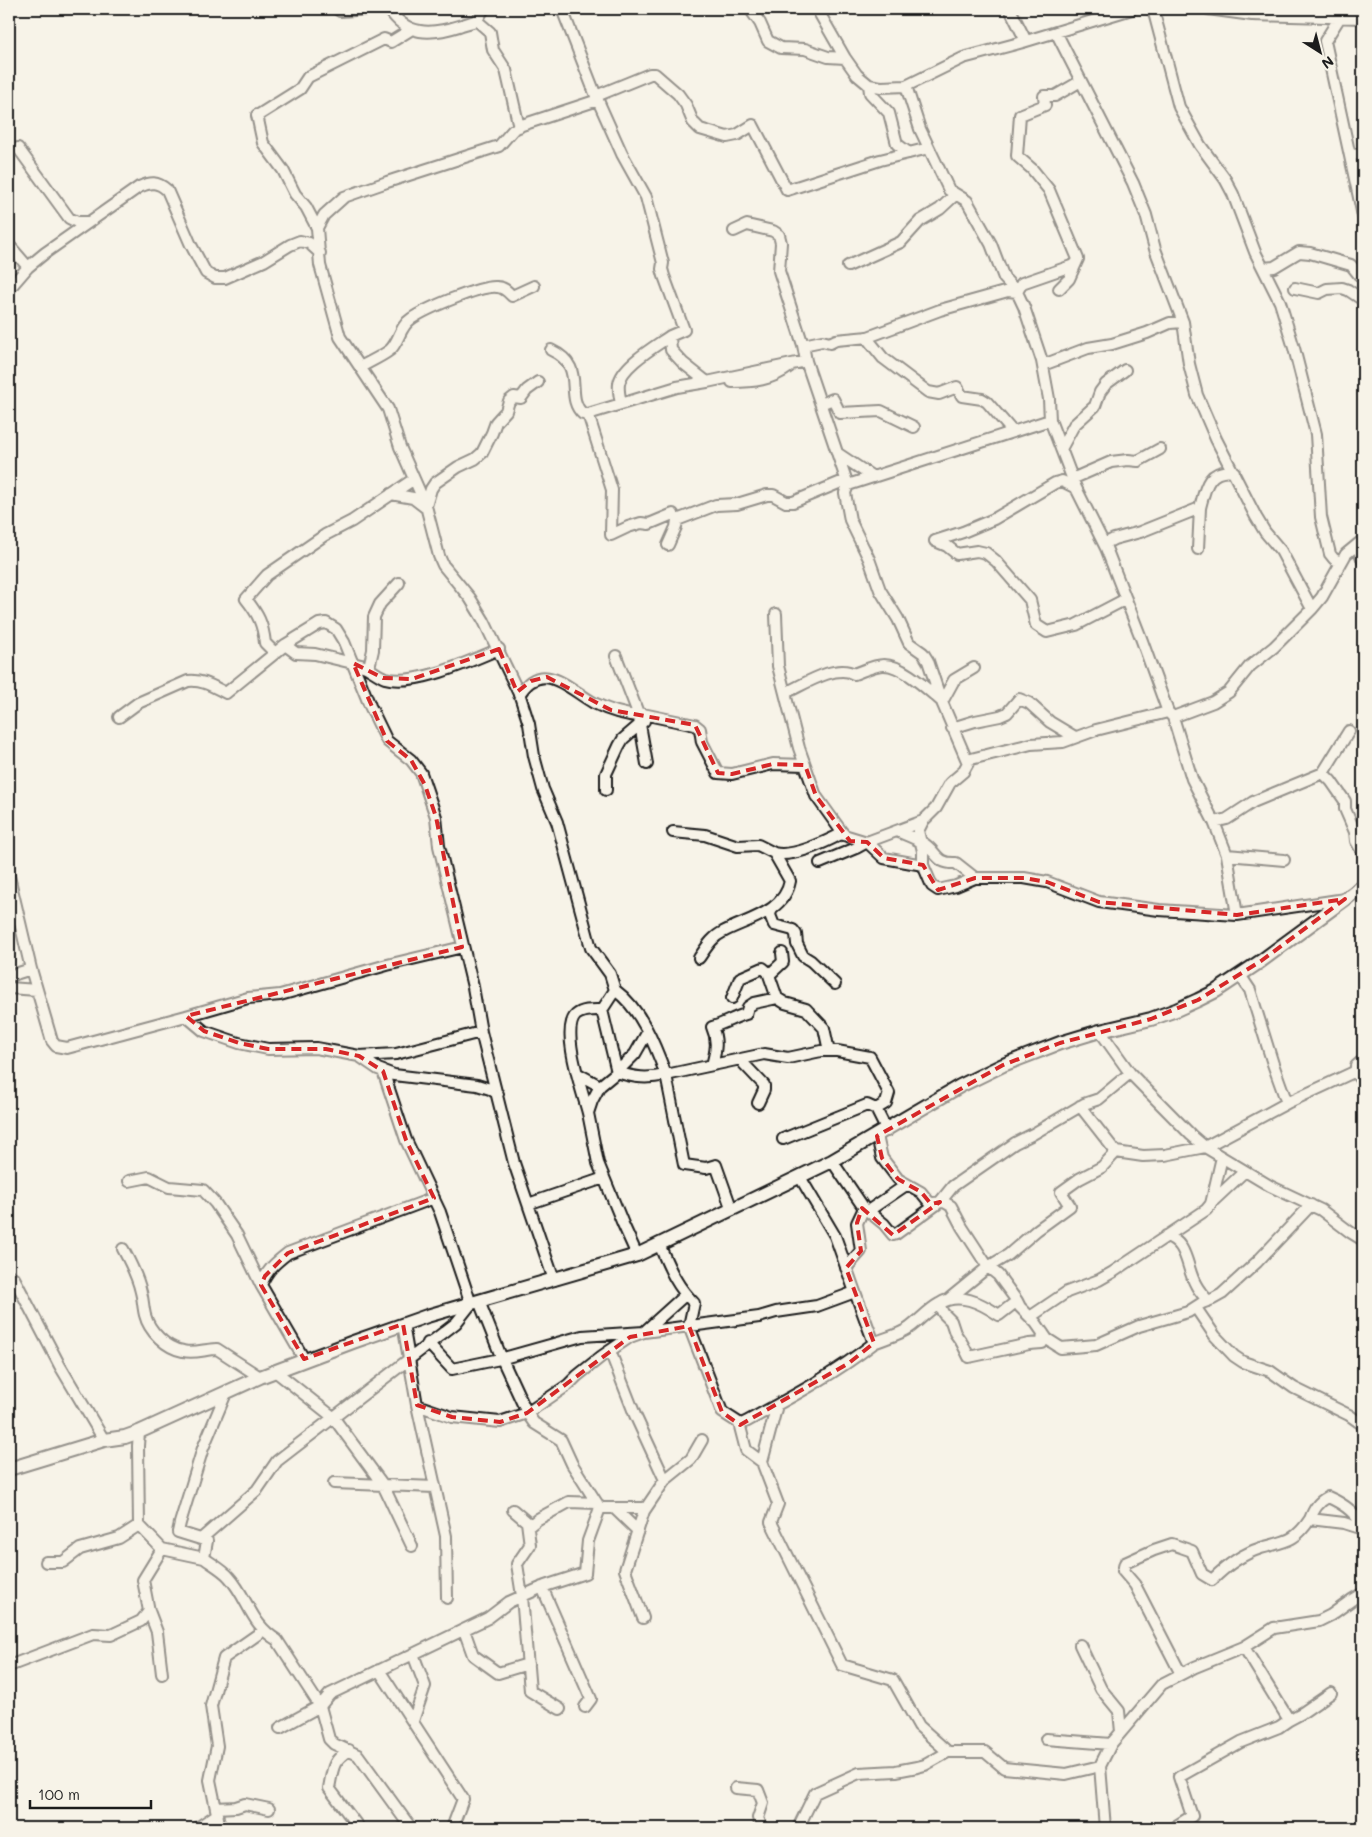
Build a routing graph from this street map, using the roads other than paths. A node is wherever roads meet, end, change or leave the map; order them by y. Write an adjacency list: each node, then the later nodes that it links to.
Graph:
1 (337, 9): 2 (street)
2 (370, 9)
3 (389, 9): 15 (street)
4 (484, 9): 14 (street)
5 (564, 9): 22 (street)
6 (750, 9): 18 (street)
7 (817, 9): 18 (street)
8 (1010, 9): 17 (street)
9 (1132, 9): 16 (street)
10 (1153, 9): 39 (street)
11 (1208, 9): 12 (street)
12 (1340, 17): 13 (street); 28 (street)
13 (1363, 18)
14 (476, 20): 15 (street); 23 (street)
15 (412, 28): 32 (street)
16 (1056, 32): 17 (street); 19 (street)
17 (1026, 41): 21 (street)
18 (845, 58): 20 (street)
19 (1081, 81): 36 (street); 48 (street)
20 (868, 85): 21 (street); 26 (street)
21 (906, 86): 25 (street)
22 (597, 98): 23 (street); 26 (street); 49 (street)
23 (519, 127): 32 (street)
24 (18, 148): 31 (street)
25 (929, 148): 26 (street); 29 (street)
26 (909, 153)
27 (1363, 154): 28 (street)
28 (1351, 155): 30 (street)
29 (955, 195): 37 (street); 46 (street)
30 (1363, 216)
31 (89, 222): 35 (street); 38 (street)
32 (317, 228): 35 (street)
33 (734, 231): 51 (street)
34 (9, 245): 38 (street)
35 (320, 253): 55 (street)
36 (1074, 265): 44 (street); 46 (street)
37 (848, 266)
38 (28, 267): 43 (street)
39 (1263, 268): 40 (street); 82 (street)
40 (1361, 273): 45 (street)
41 (534, 286): 55 (street)
42 (1295, 288): 45 (street)
43 (9, 289)
44 (1059, 289)
45 (1348, 290): 47 (street)
46 (1017, 292): 50 (street); 54 (street)
47 (1363, 300)
48 (1183, 322): 54 (street); 68 (street)
49 (670, 336): 58 (street); 59 (street)
50 (866, 337): 51 (street); 64 (street)
51 (803, 345): 53 (street)
52 (551, 350): 61 (street)
53 (806, 361): 58 (street); 60 (street)
54 (1043, 365): 62 (street)
55 (360, 367): 70 (street)
56 (1125, 370): 65 (street)
57 (538, 382): 74 (street)
58 (707, 382): 59 (street)
59 (622, 404): 61 (street)
60 (820, 404): 63 (street); 67 (street)
61 (588, 414): 76 (street)
62 (1050, 420): 64 (street); 65 (street)
63 (914, 427)
64 (1013, 432): 69 (street)
65 (1061, 449): 72 (street)
66 (1160, 449): 72 (street)
67 (837, 453): 69 (street); 71 (street)
68 (1234, 472): 75 (street); 85 (street)
69 (873, 477): 71 (street)
70 (414, 479): 73 (street); 74 (street)
71 (847, 483): 79 (street); 96 (street)
72 (1074, 483): 78 (street); 84 (street)
73 (391, 494): 74 (street); 89 (street)
74 (426, 507): 88 (street)
75 (1200, 508): 78 (street); 80 (street)
76 (673, 514)
77 (1360, 543): 81 (street); 82 (street)
78 (1104, 544): 84 (street)
79 (668, 545)
80 (1198, 549)
81 (1363, 561)
82 (1340, 562): 85 (street)
83 (399, 583): 92 (street)
84 (1126, 599): 97 (street)
85 (1312, 609): 97 (street)
86 (776, 614): 94 (street)
87 (286, 646): 89 (street); 91 (street); 91 (street)
88 (498, 649): 92 (street); 95 (street)
89 (275, 653): 98 (street)
90 (616, 656): 99 (street)
91 (353, 663): 92 (street); 129 (street)
92 (369, 667)
93 (974, 668): 96 (street)
94 (785, 693): 96 (street); 105 (street)
95 (519, 695): 99 (street); 139 (street)
96 (942, 701): 100 (street)
97 (1170, 715): 102 (street); 109 (street)
98 (119, 717)
99 (639, 718): 104 (street); 105 (street); 107 (street)
100 (952, 728): 102 (street); 103 (street)
101 (1349, 731): 106 (street)
102 (1075, 738): 103 (street)
103 (967, 760): 108 (street)
104 (648, 764)
105 (805, 765): 112 (street)
106 (1323, 773): 109 (street); 118 (street)
107 (606, 790)
108 (923, 822): 110 (street); 115 (street)
109 (1214, 822): 119 (street)
110 (897, 831): 115 (street); 116 (street)
111 (673, 832): 117 (street)
112 (843, 833): 113 (street); 114 (street)
113 (854, 839): 114 (street); 116 (street)
114 (829, 840): 117 (street)
115 (920, 841): 122 (street); 124 (street)
116 (867, 842): 121 (street); 122 (street)
117 (774, 852): 127 (street)
118 (1363, 853)
119 (1227, 855): 120 (street); 128 (street)
120 (1284, 860)
121 (820, 863)
122 (923, 865): 124 (street)
123 (9, 876): 132 (street)
124 (975, 878): 128 (street)
125 (1363, 886): 126 (street)
126 (1345, 899): 128 (street); 134 (street)
127 (772, 908): 131 (street); 136 (street)
128 (1237, 915)
129 (462, 947): 143 (street); 145 (street)
130 (782, 953): 133 (street)
131 (699, 958)
132 (31, 969): 135 (street); 138 (street)
133 (770, 974): 140 (street); 141 (street)
134 (1240, 975): 144 (street); 162 (street)
135 (9, 976)
136 (835, 984)
137 (9, 988): 138 (street)
138 (37, 990): 143 (street)
139 (615, 990): 142 (street); 146 (street)
140 (732, 998)
141 (777, 998): 147 (street); 151 (street)
142 (602, 1010): 154 (street); 156 (street)
143 (186, 1016): 148 (street)
144 (1100, 1031): 155 (street); 166 (street)
145 (481, 1032): 148 (street); 160 (street)
146 (648, 1033): 154 (street); 157 (street)
147 (829, 1051): 149 (street); 164 (street)
148 (359, 1056): 152 (street)
149 (746, 1058): 151 (street); 161 (street)
150 (1363, 1060): 153 (street)
151 (712, 1065): 157 (street)
152 (383, 1071): 160 (street); 177 (street)
153 (1356, 1071): 158 (street); 162 (street)
154 (617, 1072): 157 (street); 159 (street)
155 (1130, 1073): 163 (street); 168 (street)
156 (578, 1074): 159 (street); 165 (street)
157 (666, 1074): 182 (street)
158 (1363, 1083)
159 (600, 1086): 165 (street)
160 (498, 1094): 180 (street)
161 (758, 1103)
162 (1287, 1103): 168 (street)
163 (1080, 1106): 169 (street); 178 (street)
164 (876, 1109): 166 (street); 167 (street)
165 (588, 1114): 174 (street)
166 (882, 1133): 171 (street); 176 (street)
167 (783, 1138)
168 (1205, 1147): 169 (street); 170 (street)
169 (1116, 1152): 189 (street)
170 (1222, 1157): 172 (street); 179 (street)
171 (832, 1161): 173 (street); 183 (street)
172 (1245, 1171): 179 (street); 181 (street)
173 (800, 1177): 182 (street); 190 (street)
174 (604, 1178): 180 (street); 188 (street)
175 (129, 1181): 193 (street)
176 (906, 1185): 178 (street); 183 (street)
177 (434, 1198): 193 (street); 199 (street)
178 (940, 1202): 183 (street); 189 (street)
179 (1211, 1203): 184 (street)
180 (528, 1204): 192 (street)
181 (1311, 1205): 185 (street); 198 (street)
182 (732, 1210): 186 (street)
183 (865, 1211): 190 (street)
184 (1166, 1236): 198 (street); 203 (street)
185 (1363, 1239)
186 (659, 1244): 188 (street); 195 (street)
187 (123, 1249): 216 (street)
188 (637, 1255): 192 (street)
189 (988, 1267): 196 (street); 197 (street)
190 (846, 1268): 194 (street)
191 (9, 1275): 225 (street)
192 (554, 1280): 199 (street)
193 (261, 1285): 213 (street)
194 (855, 1292): 205 (street); 210 (street)
195 (686, 1295): 200 (street); 207 (street)
196 (950, 1298): 197 (street); 201 (street)
197 (1018, 1301): 203 (street)
198 (1208, 1301): 202 (street)
199 (475, 1302): 204 (street); 209 (street); 214 (street)
200 (694, 1303): 205 (street); 206 (street)
201 (938, 1304): 208 (street); 210 (street)
202 (1196, 1308): 208 (street); 223 (street)
203 (1030, 1317): 208 (street)
204 (403, 1324): 212 (street); 213 (street)
205 (701, 1324): 206 (street)
206 (689, 1326): 207 (street); 222 (street)
207 (644, 1332): 211 (street); 214 (street)
208 (1043, 1333)
209 (428, 1343): 212 (street); 214 (street)
210 (874, 1343): 219 (street)
211 (610, 1351): 220 (street); 229 (street)
212 (410, 1358): 218 (street); 221 (street)
213 (304, 1359): 215 (street)
214 (502, 1359): 220 (street)
215 (275, 1370): 216 (street); 221 (street)
216 (260, 1377): 217 (street)
217 (226, 1393): 224 (street); 242 (street)
218 (417, 1404): 220 (street); 232 (street)
219 (777, 1405): 222 (street); 227 (street)
220 (527, 1413): 233 (street)
221 (333, 1417): 231 (street); 242 (street)
222 (740, 1424): 227 (street)
223 (1363, 1425)
224 (139, 1432): 225 (street); 238 (street)
225 (104, 1440): 228 (street)
226 (702, 1440): 229 (street)
227 (762, 1462): 274 (street)
228 (9, 1469)
229 (665, 1480): 235 (street)
230 (334, 1484): 231 (street)
231 (383, 1485): 232 (street); 243 (street)
232 (435, 1486): 250 (street)
233 (598, 1505): 234 (street); 239 (street); 247 (street)
234 (614, 1508): 235 (street); 241 (street)
235 (646, 1508): 241 (street)
236 (513, 1510): 239 (street)
237 (1310, 1519): 240 (street); 240 (street); 262 (street)
238 (138, 1524): 244 (street); 246 (street)
239 (528, 1527): 249 (street)
240 (1363, 1528)
241 (638, 1531): 252 (street)
242 (201, 1539): 245 (street)
243 (412, 1546)
244 (162, 1549): 245 (street); 251 (street)
245 (204, 1558): 253 (street)
246 (46, 1562)
247 (542, 1587): 249 (street); 265 (street)
248 (1363, 1594): 256 (street)
249 (522, 1596): 254 (street); 258 (street)
250 (446, 1598)
251 (148, 1611): 259 (street); 261 (street)
252 (643, 1618)
253 (264, 1630): 264 (street); 278 (street)
254 (464, 1630): 257 (street); 258 (street)
255 (1080, 1645): 270 (street)
256 (1244, 1647): 262 (street); 267 (street)
257 (413, 1654): 260 (street); 268 (street)
258 (528, 1664): 266 (street)
259 (9, 1666)
260 (379, 1670): 264 (street); 268 (street)
261 (162, 1674)
262 (1181, 1674): 270 (street)
263 (1331, 1693): 267 (street)
264 (320, 1706): 269 (street); 273 (street)
265 (585, 1707)
266 (560, 1709)
267 (1289, 1720): 287 (street)
268 (412, 1721): 284 (street)
269 (280, 1728)
270 (1121, 1732): 272 (street)
271 (1046, 1740): 272 (street)
272 (1111, 1744): 275 (street)
273 (349, 1750): 279 (street); 283 (street)
274 (948, 1752): 275 (street); 280 (street)
275 (1100, 1766): 286 (street)
276 (736, 1788): 285 (street)
277 (269, 1809): 278 (street)
278 (217, 1811): 281 (street); 282 (street)
279 (406, 1826)
280 (800, 1827)
281 (197, 1828)
282 (220, 1828)
283 (358, 1828)
284 (452, 1828)
285 (762, 1828)
286 (1105, 1828)
287 (1173, 1828)

